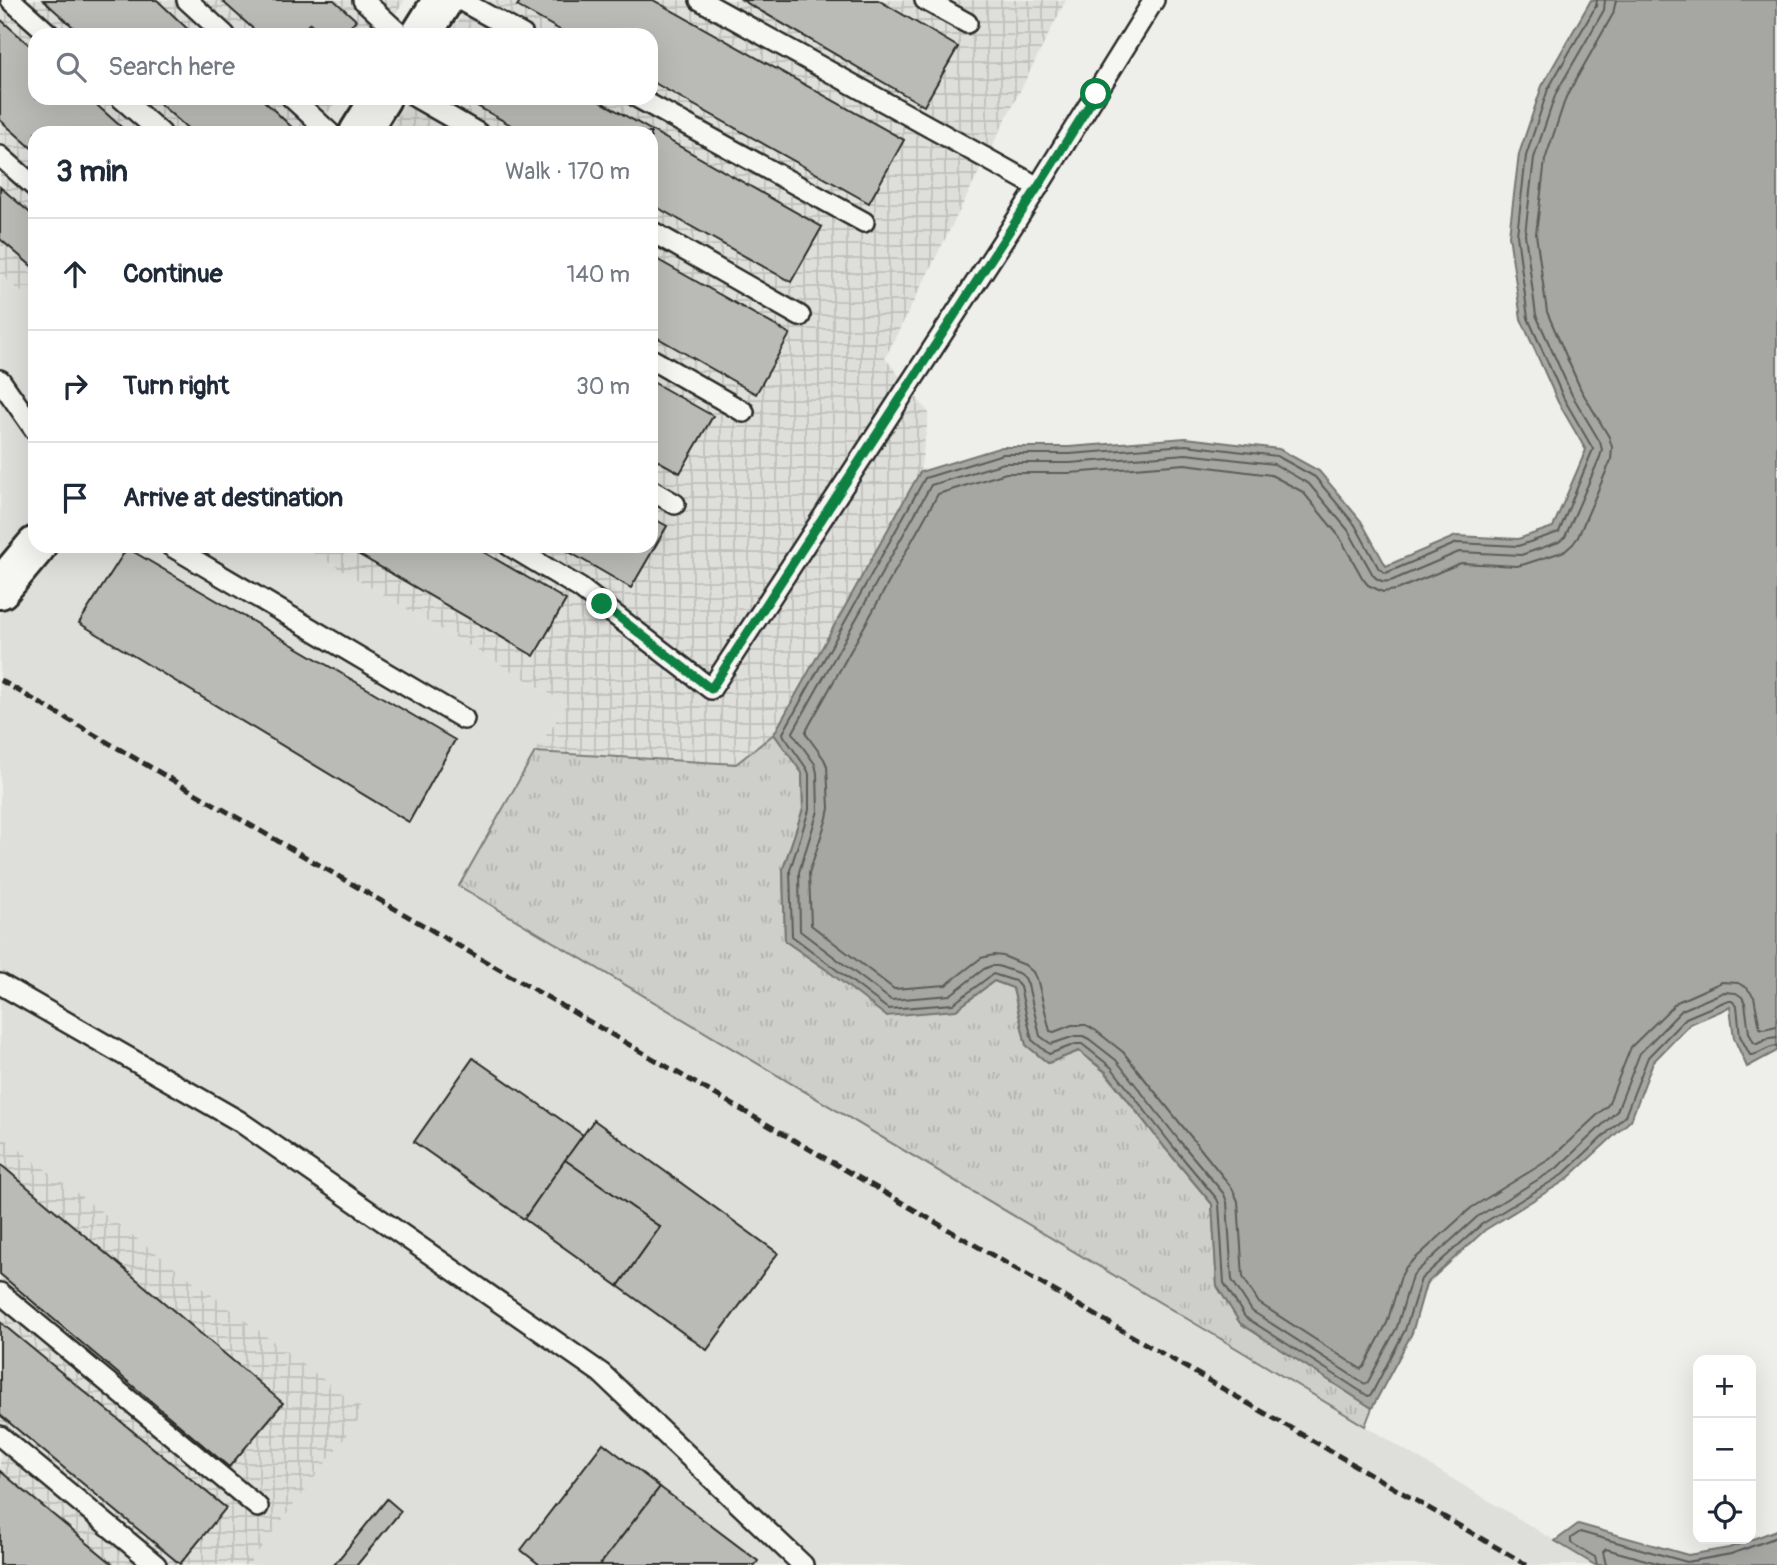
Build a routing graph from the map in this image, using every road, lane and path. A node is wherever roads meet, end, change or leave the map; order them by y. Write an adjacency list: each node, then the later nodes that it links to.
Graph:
1 (10, 0): 10 (lane)
2 (187, 0): 11 (lane)
3 (363, 0): 12 (lane)
4 (443, 0): 13 (street)
5 (460, 0): 14 (lane)
6 (700, 0): 26 (lane)
7 (925, 0): 9 (lane)
8 (1154, 0): 26 (lane)
9 (967, 23)
10 (42, 28)
11 (217, 28)
12 (393, 28)
13 (425, 28)
14 (510, 28)
15 (129, 105): 20 (lane)
16 (300, 105): 21 (lane)
17 (377, 105): 22 (street)
18 (429, 105): 23 (lane)
19 (651, 105): 27 (lane)
20 (153, 126)
21 (322, 126)
22 (363, 126)
23 (466, 126)
24 (0, 156): 25 (lane)
25 (28, 181)
26 (1038, 187): 38 (lane)
27 (864, 222)
28 (658, 236): 29 (lane)
29 (800, 316)
30 (658, 363): 32 (lane)
31 (0, 380): 33 (lane)
32 (744, 412)
33 (28, 420)
34 (658, 494): 35 (lane)
35 (675, 504)
36 (30, 553): 39 (street)
37 (183, 553): 40 (lane)
38 (522, 553)
39 (0, 589)
40 (464, 719)
41 (0, 984): 46 (lane)
42 (0, 1293): 44 (lane)
43 (0, 1436): 45 (lane)
44 (258, 1507)
45 (156, 1565)
46 (803, 1565)

